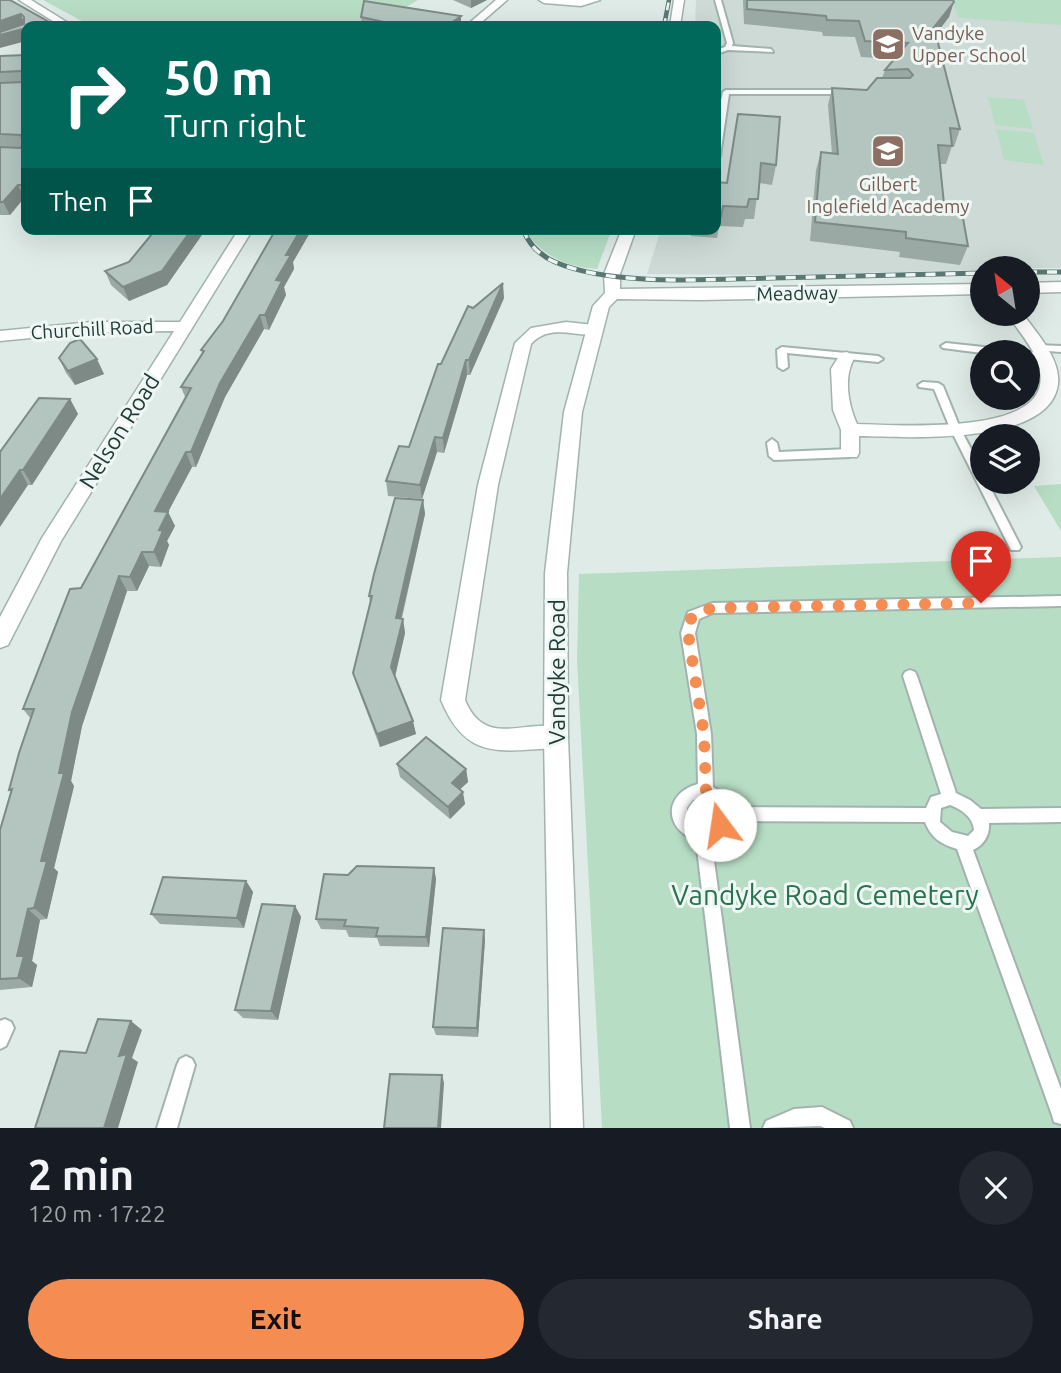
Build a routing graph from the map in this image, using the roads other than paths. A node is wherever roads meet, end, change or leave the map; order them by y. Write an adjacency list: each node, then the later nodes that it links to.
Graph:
1 (24, 0): 7 (street)
2 (502, 0): 8 (street)
3 (544, 0): 4 (street)
4 (595, 0)
5 (679, 0): 9 (street)
6 (718, 0): 10 (lane)
7 (59, 21)
8 (477, 21)
9 (677, 21)
10 (728, 48): 11 (lane); 12 (lane)
11 (721, 50)
12 (771, 51)
13 (861, 92): 14 (lane)
14 (721, 104)
15 (242, 235): 21 (street, Nelson Road)
16 (627, 235): 20 (street, Vandyke Road)
17 (1061, 287): 18 (street)
18 (1040, 288)
19 (970, 289): 20 (street, Meadway)
20 (613, 294): 22 (street, Vandyke Road)
21 (185, 327): 23 (street, Churchill Road); 41 (street, Nelson Road)
22 (594, 330): 43 (street, Vandyke Road); 43 (street)
23 (0, 336)
24 (946, 346): 25 (lane)
25 (970, 349)
26 (1061, 349): 27 (lane)
27 (1040, 352)
28 (847, 357): 29 (lane); 31 (lane); 36 (street)
29 (878, 359)
30 (1040, 363): 33 (street)
31 (783, 367)
32 (923, 385): 35 (lane)
33 (1040, 404)
34 (1033, 410): 35 (street)
35 (955, 428): 36 (street); 39 (lane)
36 (850, 430): 38 (street)
37 (772, 443): 38 (lane)
38 (850, 453)
39 (1015, 547)
40 (1061, 601): 44 (lane)
41 (0, 639)
42 (910, 676): 45 (lane)
43 (556, 737): 55 (street, Vandyke Road)
44 (706, 792): 46 (lane); 50 (lane)
45 (950, 798): 47 (lane); 49 (lane)
46 (723, 814): 47 (lane); 50 (lane)
47 (931, 815): 51 (lane)
48 (1061, 815): 49 (lane)
49 (979, 816): 51 (lane)
50 (703, 834): 56 (lane)
51 (963, 844): 53 (lane)
52 (186, 1065): 54 (lane)
53 (1061, 1115)
54 (167, 1128)
55 (568, 1128)
56 (740, 1128)
57 (773, 1128): 58 (lane)
58 (843, 1128)

